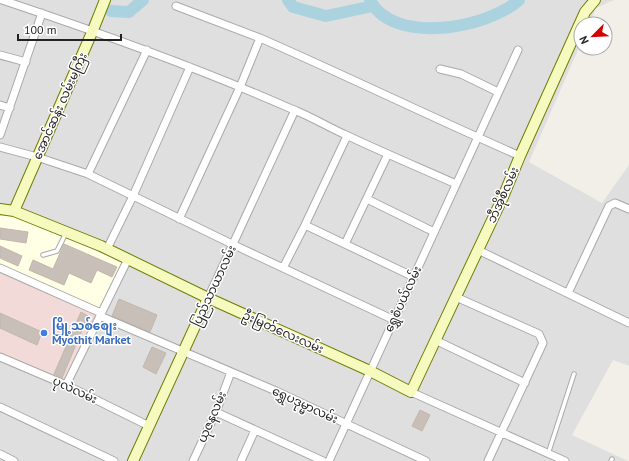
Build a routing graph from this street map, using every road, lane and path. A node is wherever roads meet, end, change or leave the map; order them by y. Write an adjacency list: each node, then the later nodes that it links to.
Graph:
1 (2, 0): 5 (street)
2 (105, 0): 6 (street, အောင်ဆန်း လမ်းမကြီး)
3 (594, 0): 25 (street, ဘီအိုစီလမ်း)
4 (176, 6): 7 (street)
5 (42, 13): 6 (street); 11 (street)
6 (93, 30): 8 (street); 24 (street, အောင်ဆန်း လမ်းမကြီး)
7 (260, 38): 14 (street); 21 (street)
8 (147, 50): 12 (street); 26 (street)
9 (518, 50): 15 (street, ရွှေစံပယ်လမ်း)
10 (0, 55): 11 (street)
11 (26, 62): 17 (street)
12 (190, 67): 14 (street); 28 (street)
13 (440, 69): 15 (street)
14 (240, 88): 18 (street); 33 (street)
15 (498, 92): 21 (street, ရွှေစံပယ်လမ်း)
16 (0, 105): 17 (street)
17 (10, 108): 19 (street)
18 (295, 110): 20 (street); 38 (street, ပြည်သာယာလမ်း)
19 (0, 135)
20 (347, 136): 23 (street); 34 (street)
21 (478, 138): 25 (street); 27 (street, ရွှေစံပယ်လမ်း)
22 (0, 148): 24 (street)
23 (388, 154): 27 (street); 29 (street)
24 (37, 156): 26 (street); 32 (street, အောင်ဆန်း လမ်းမကြီး)
25 (520, 156): 40 (street, ဘီအိုစီလမ်း)
26 (88, 174): 28 (street)
27 (456, 184): 36 (street, ရွှေစံပယ်လမ်း)
28 (133, 196): 33 (street); 39 (street)
29 (367, 198): 36 (street); 37 (street)
30 (0, 209): 32 (street, ဦးမြတ်လေးလမ်း)
31 (629, 209): 46 (street)
32 (14, 211): 35 (street, ဦးမြတ်လေးလမ်း)
33 (179, 219): 38 (street)
34 (306, 225): 37 (street); 44 (street)
35 (67, 232): 39 (street, ဦးမြတ်လေးလမ်း); 41 (lane)
36 (434, 232): 45 (street, ရွှေစံပယ်လမ်း)
37 (345, 244): 45 (street)
38 (234, 245): 44 (street); 48 (street, ပြည်သာယာလမ်း)
39 (107, 249): 42 (street, ဦးမြတ်လေးလမ်း)
40 (478, 250): 46 (street); 47 (street, ဘီအိုစီလမ်း)
41 (43, 254)
42 (128, 259): 48 (street, ဦးမြတ်လေးလမ်း); 49 (street)
43 (0, 268): 49 (street, ရွှေပဒုမ္မာလမ်း)
44 (283, 268): 50 (street)
45 (414, 277): 50 (street, ရွှေစံပယ်လမ်း)
46 (568, 293): 51 (street)
47 (456, 297): 52 (street, ဘီအိုစီလမ်း); 58 (street)
48 (208, 298): 53 (street, ပြည်သာယာလမ်း); 55 (street, ဦးမြတ်လေးလမ်း)
49 (101, 314): 53 (street, ရွှေပဒုမ္မာလမ်း); 59 (street)
50 (394, 320): 55 (street, ရွှေစံပယ်လမ်း)
51 (629, 323)
52 (435, 340): 58 (street); 60 (street, ဘီအိုစီလမ်း)
53 (183, 351): 56 (street, ရွှေပဒုမ္မာလမ်း); 64 (street, ပြည်သာယာလမ်း)
54 (0, 357): 59 (street, ပုလဲလမ်း)
55 (370, 371): 60 (street, ဦးမြတ်လေးလမ်း); 63 (street, ရွှေစံပယ်လမ်း)
56 (231, 372): 62 (street, ယုဇနလမ်း); 63 (street, ရွှေပဒုမ္မာလမ်း)
57 (574, 374): 68 (lane)
58 (525, 383): 66 (street)
59 (66, 385): 64 (street, ပုလဲလမ်း)
60 (411, 392): 66 (street, ဦးမြတ်လေးလမ်း)
61 (0, 407): 70 (street)
62 (216, 412): 65 (street); 72 (street, ယုဇနလမ်း)
63 (345, 424): 75 (street, ရွှေစံပယ်လမ်း); 76 (street, ရွှေပဒုမ္မာလမ်း)
64 (149, 426): 71 (street, ပြည်သာယာလမ်း)
65 (255, 430): 73 (street); 74 (street)
66 (502, 433): 68 (street, ဦးမြတ်လေးလမ်း); 77 (street)
67 (0, 454): 69 (street)
68 (548, 454): 78 (street, ဦးမြတ်လေးလမ်း)
69 (14, 461)
70 (114, 461)
71 (133, 461)
72 (193, 461)
73 (241, 461)
74 (323, 461)
75 (329, 461)
76 (426, 461)
77 (488, 461)
78 (564, 461)

